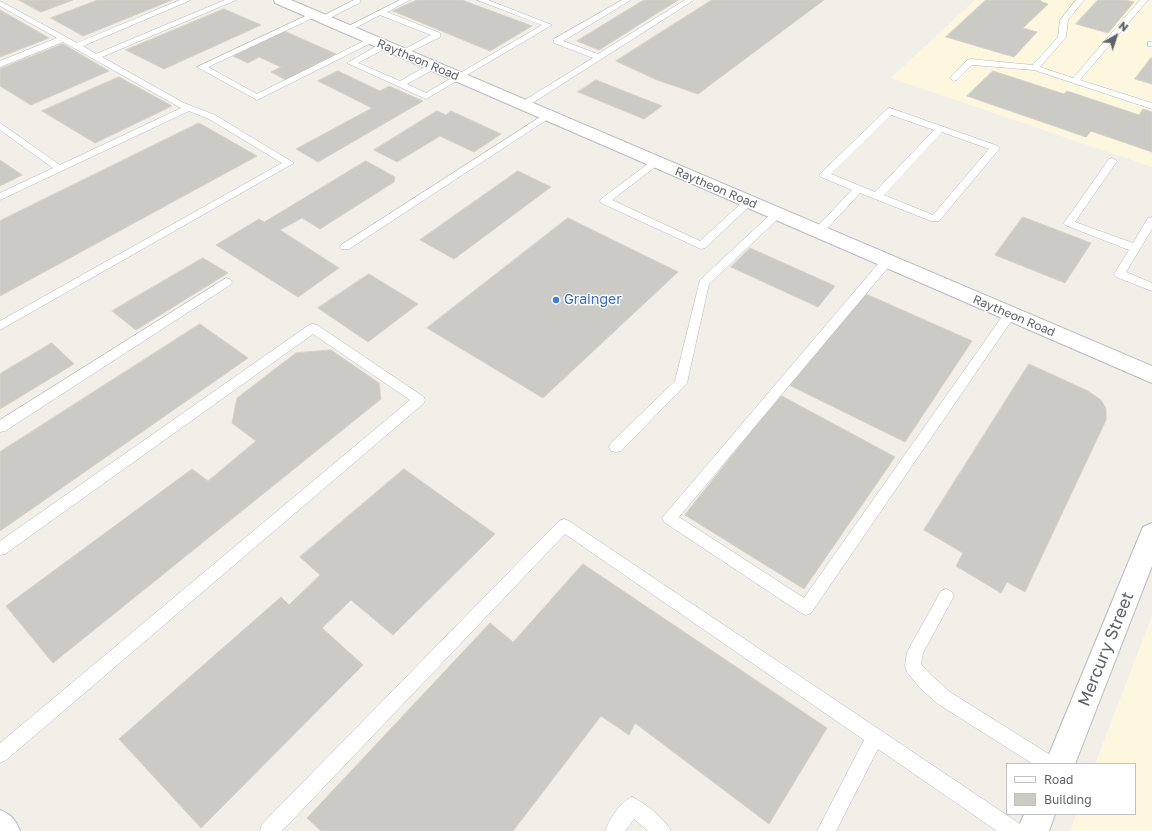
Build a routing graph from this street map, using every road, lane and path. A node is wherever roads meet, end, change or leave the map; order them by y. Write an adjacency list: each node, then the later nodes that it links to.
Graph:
1 (187, 0): 17 (lane)
2 (232, 0): 19 (lane)
3 (280, 0): 13 (street, Raytheon Road)
4 (406, 0): 12 (lane)
5 (481, 0): 24 (lane)
6 (627, 0): 20 (lane)
7 (690, 0): 20 (lane)
8 (1080, 0): 23 (lane)
9 (1144, 0): 26 (lane)
10 (357, 1): 13 (lane)
11 (0, 3): 15 (lane)
12 (380, 12): 14 (lane); 18 (lane)
13 (318, 16): 14 (street, Raytheon Road); 16 (lane)
14 (347, 29): 16 (street, Raytheon Road)
15 (63, 39): 17 (lane); 21 (lane)
16 (379, 43): 18 (street, Raytheon Road); 27 (lane)
17 (76, 46): 19 (lane)
18 (404, 53): 22 (street, Raytheon Road)
19 (96, 57): 30 (lane)
20 (599, 57): 28 (lane)
21 (0, 64)
22 (433, 66): 24 (street, Raytheon Road); 27 (lane)
23 (1035, 68): 25 (lane); 26 (lane)
24 (459, 77): 27 (lane); 28 (street, Raytheon Road)
25 (954, 78)
26 (1075, 81): 29 (lane)
27 (400, 84)
28 (523, 105): 31 (street, Raytheon Road)
29 (1152, 106)
30 (189, 108): 36 (lane); 50 (lane)
31 (548, 116): 35 (street, Raytheon Road); 44 (lane)
32 (0, 126): 36 (lane)
33 (941, 128): 37 (lane); 38 (lane); 38 (lane)
34 (1112, 161): 45 (lane)
35 (656, 162): 40 (street, Raytheon Road); 40 (lane)
36 (60, 169): 39 (lane)
37 (858, 189): 38 (lane); 43 (lane)
38 (877, 196)
39 (0, 198)
40 (749, 202): 41 (street, Raytheon Road)
41 (776, 214): 43 (street, Raytheon Road); 53 (lane)
42 (1152, 220): 45 (lane)
43 (818, 232): 46 (street, Raytheon Road)
44 (345, 247)
45 (1136, 248): 48 (lane)
46 (887, 261): 49 (street, Raytheon Road); 49 (lane)
47 (226, 282): 52 (lane)
48 (1152, 287)
49 (1010, 314): 51 (street, Raytheon Road)
50 (0, 326)
51 (1152, 375)
52 (0, 428)
53 (616, 447)
54 (1152, 534): 60 (street, Mercury Street)
55 (0, 549): 58 (lane)
56 (946, 596): 59 (lane)
57 (876, 737): 64 (lane); 67 (lane); 68 (lane)
58 (0, 754)
59 (1047, 763)
60 (1060, 763)
61 (1040, 815): 69 (street)
62 (0, 826): 63 (street)
63 (4, 831)
64 (269, 831)
65 (614, 831): 66 (lane)
66 (662, 831)
67 (826, 831)
68 (1013, 831)
69 (1033, 831)

